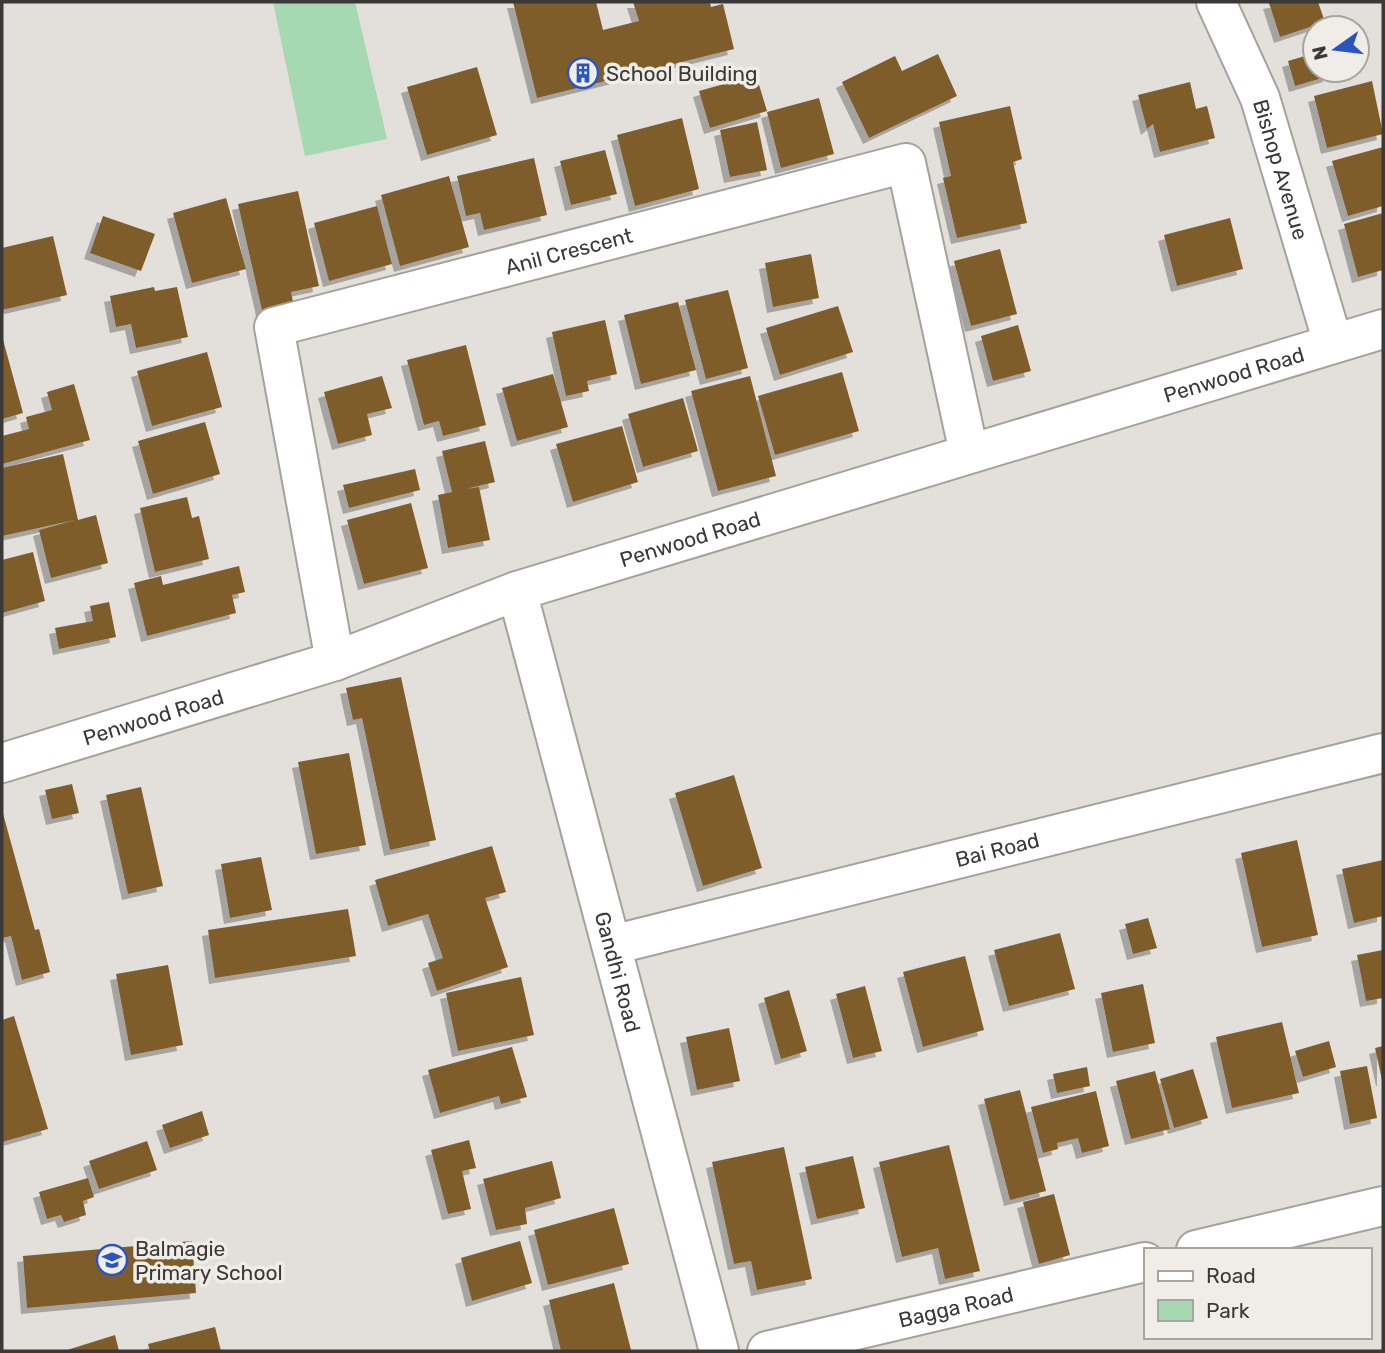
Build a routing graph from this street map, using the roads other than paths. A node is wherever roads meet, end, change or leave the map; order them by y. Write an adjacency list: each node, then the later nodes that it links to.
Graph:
1 (1216, 2): 3 (street, Bishop Avenue)
2 (1383, 329): 3 (street, Penwood Road)
3 (1333, 343): 4 (street, Penwood Road)
4 (969, 453): 5 (street, Penwood Road); 6 (street, Anil Crescent)
5 (517, 591): 6 (street, Penwood Road); 9 (street, Gandhi Road)
6 (335, 661): 8 (street, Penwood Road)
7 (1383, 753): 9 (street, Bai Road)
8 (2, 763)
9 (612, 945): 13 (street, Gandhi Road)
10 (1383, 1206): 11 (street)
11 (1204, 1248)
12 (1144, 1262): 14 (street, Bagga Road)
13 (719, 1351)
14 (767, 1351)

